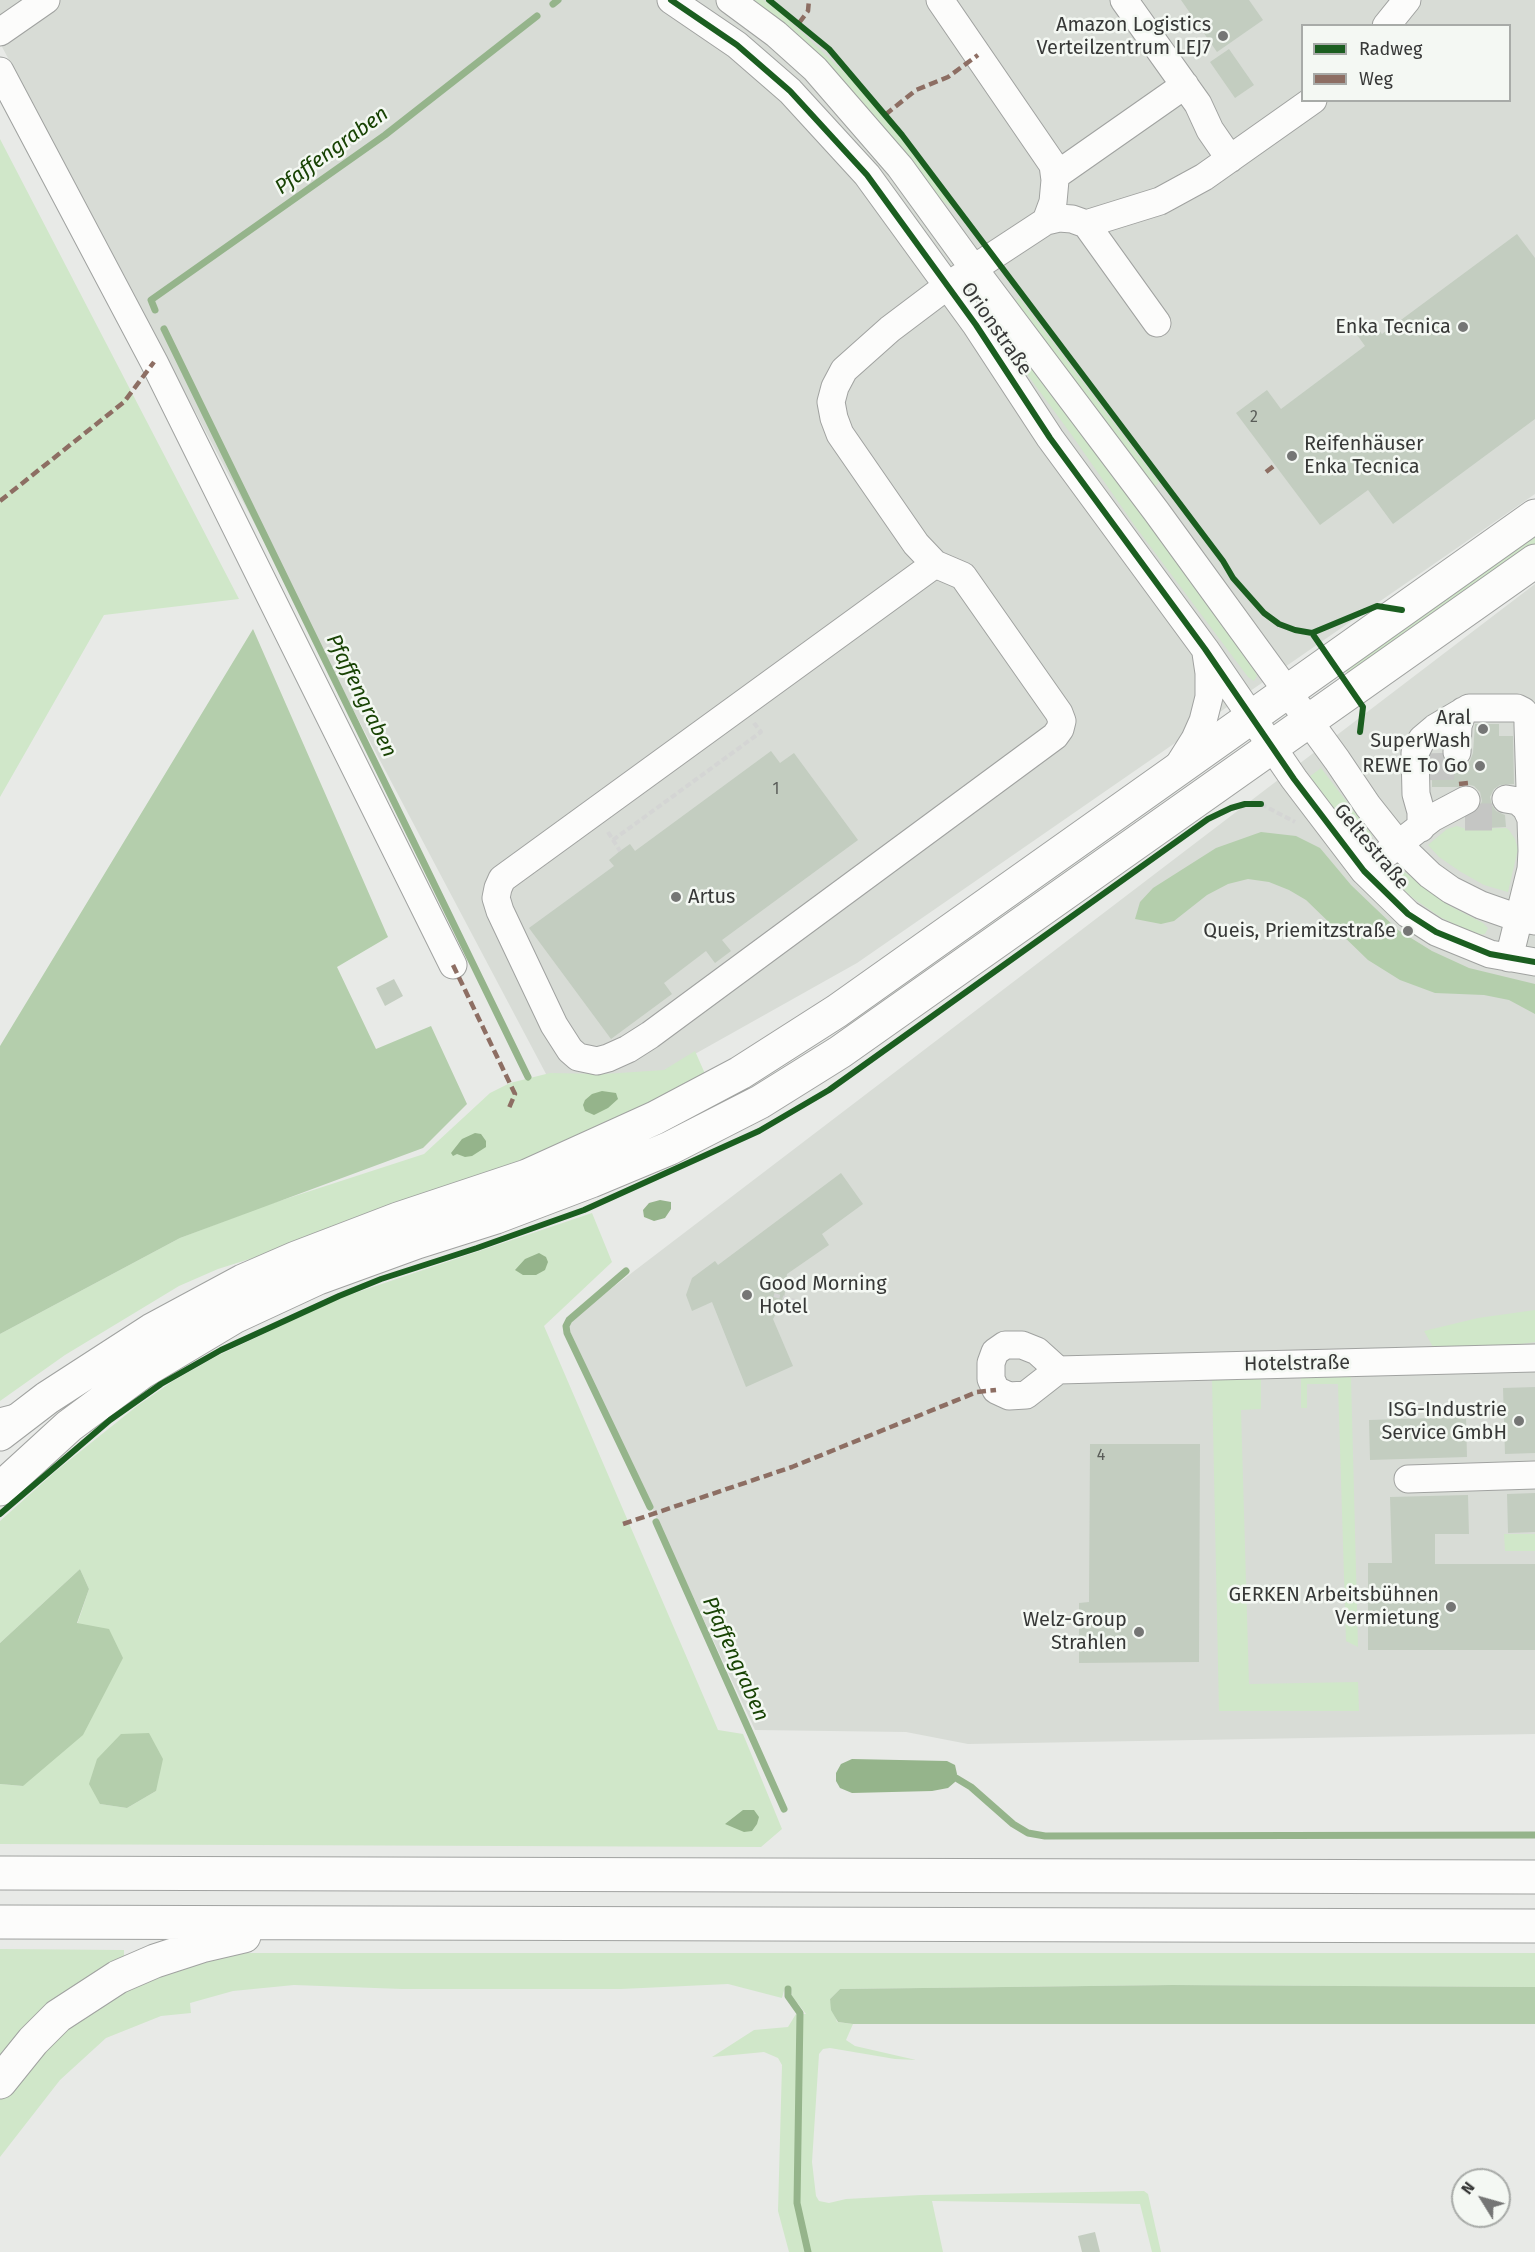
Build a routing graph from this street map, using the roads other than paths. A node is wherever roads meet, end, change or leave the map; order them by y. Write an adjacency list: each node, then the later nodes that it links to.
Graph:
1 (46, 0): 8 (street)
2 (671, 0): 17 (street, Orionstraße)
3 (730, 0): 16 (street, Orionstraße)
4 (940, 0): 13 (street)
5 (1125, 0): 10 (street)
6 (1407, 0): 7 (street)
7 (1388, 24)
8 (0, 32)
9 (0, 71): 34 (street)
10 (1185, 85): 12 (street); 13 (street)
11 (1310, 102): 12 (street)
12 (1230, 159): 15 (street)
13 (1055, 176): 14 (street)
14 (1046, 221): 15 (street); 16 (street, Orionstraße)
15 (1086, 224): 18 (street)
16 (974, 269): 17 (street, Orionstraße); 23 (street, Orionstraße)
17 (947, 286): 21 (street, Orionstraße); 22 (street, Orionstraße)
18 (1157, 323)
19 (1535, 516): 23 (main road)
20 (1535, 561): 26 (main road)
21 (935, 564): 21 (street)
22 (1205, 649): 25 (street, Orionstraße); 29 (street)
23 (1287, 691): 25 (main road); 26 (street, Orionstraße)
24 (1457, 714): 28 (street); 30 (street); 32 (street)
25 (1251, 717): 27 (street, Geltestraße); 29 (main road)
26 (1309, 722): 27 (main road); 30 (street, Geltestraße)
27 (1272, 748): 31 (street, Geltestraße); 40 (main road)
28 (1449, 753)
29 (1172, 774): 37 (main road)
30 (1399, 845): 31 (street); 32 (street, Geltestraße)
31 (1364, 872): 33 (street, Geltestraße)
32 (1526, 920): 33 (street)
33 (1522, 960)
34 (453, 965)
35 (1535, 1358): 36 (street, Hotelstraße)
36 (1058, 1370)
37 (5, 1427)
38 (1535, 1475): 39 (street)
39 (1408, 1479)
40 (0, 1489)
41 (0, 1873): 42 (main road)
42 (1535, 1877)
43 (0, 1922): 44 (main road)
44 (305, 1923): 45 (main road); 46 (main road)
45 (1535, 1926)
46 (0, 2082)

